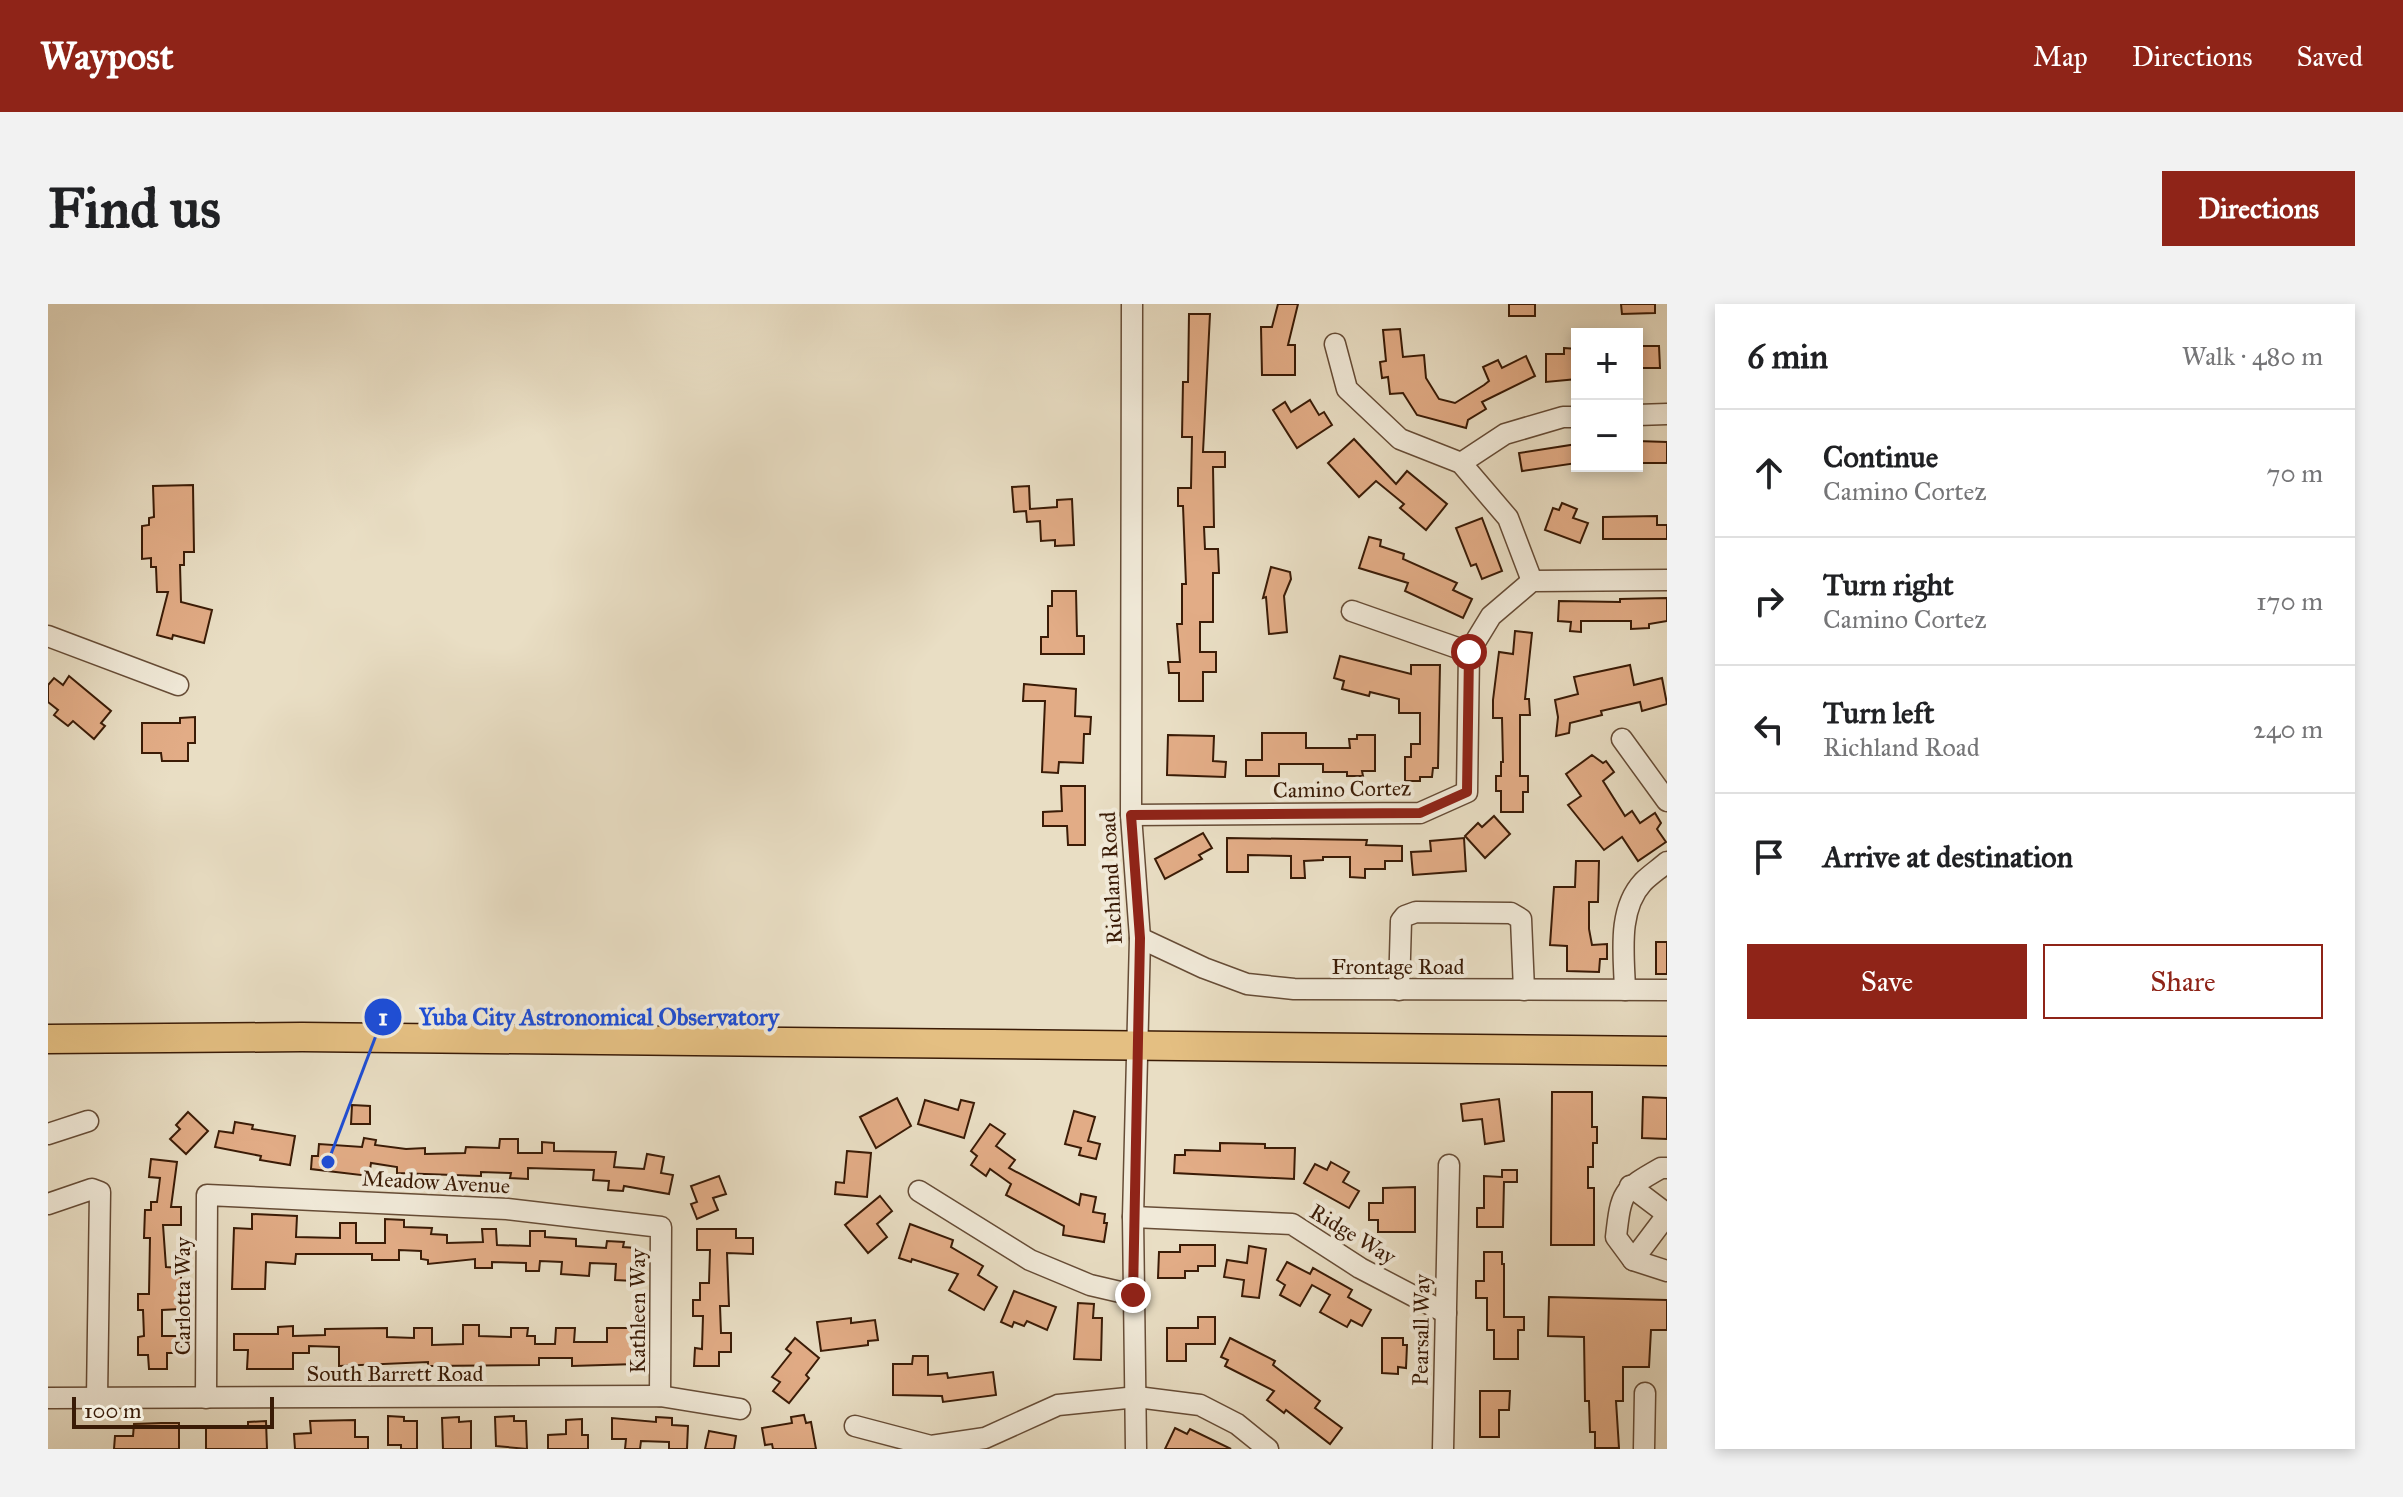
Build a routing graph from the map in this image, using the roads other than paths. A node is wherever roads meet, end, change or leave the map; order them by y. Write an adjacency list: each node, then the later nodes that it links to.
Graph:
1 (1132, 304): 15 (street, Richland Road)
2 (1335, 344): 6 (street)
3 (1667, 414): 4 (street)
4 (1643, 415)
5 (1571, 417): 6 (street)
6 (1461, 463): 8 (street)
7 (1667, 580): 8 (street)
8 (1532, 581): 11 (street)
9 (1352, 611): 11 (street)
10 (48, 636): 12 (street)
11 (1469, 652): 15 (street, Camino Cortez)
12 (178, 685)
13 (1622, 739): 14 (street)
14 (1667, 801)
15 (1131, 815): 17 (street, Richland Road)
16 (1667, 862): 20 (street)
17 (1140, 938): 18 (street, Frontage Road); 23 (street, Richland Road)
18 (1399, 990): 19 (street, Frontage Road); 19 (street)
19 (1524, 990): 20 (street, Frontage Road)
20 (1625, 990): 21 (street, Frontage Road)
21 (1667, 990)
22 (48, 1039): 23 (highway)
23 (1139, 1047): 24 (highway); 34 (street, Richland Road)
24 (1667, 1051)
25 (88, 1121): 26 (street)
26 (48, 1134)
27 (1449, 1165): 39 (street, Pearsall Way)
28 (1667, 1168): 29 (street)
29 (1630, 1186): 33 (street); 36 (street)
30 (919, 1191): 38 (street)
31 (207, 1195): 35 (street, Meadow Avenue); 45 (street, Carlotta Way)
32 (48, 1204): 44 (street)
33 (1667, 1215): 36 (street)
34 (1133, 1217): 38 (street, Richland Road); 39 (street, Ridge Way)
35 (661, 1227): 41 (street, Kathleen Way)
36 (1633, 1260): 37 (street)
37 (1667, 1271)
38 (1133, 1295): 42 (street, Richland Road)
39 (1446, 1313): 50 (street, Pearsall Way)
40 (1645, 1393): 51 (street)
41 (660, 1396): 45 (street, South Barrett Road); 46 (street, South Barrett Road)
42 (1137, 1397): 47 (street); 48 (street, Richland Road); 49 (street)
43 (48, 1398): 44 (street, South Barrett Road)
44 (97, 1398): 45 (street, South Barrett Road)
45 (206, 1398)
46 (740, 1409)
47 (855, 1426)
48 (1136, 1449)
49 (1268, 1449)
50 (1443, 1449)
51 (1644, 1449)

